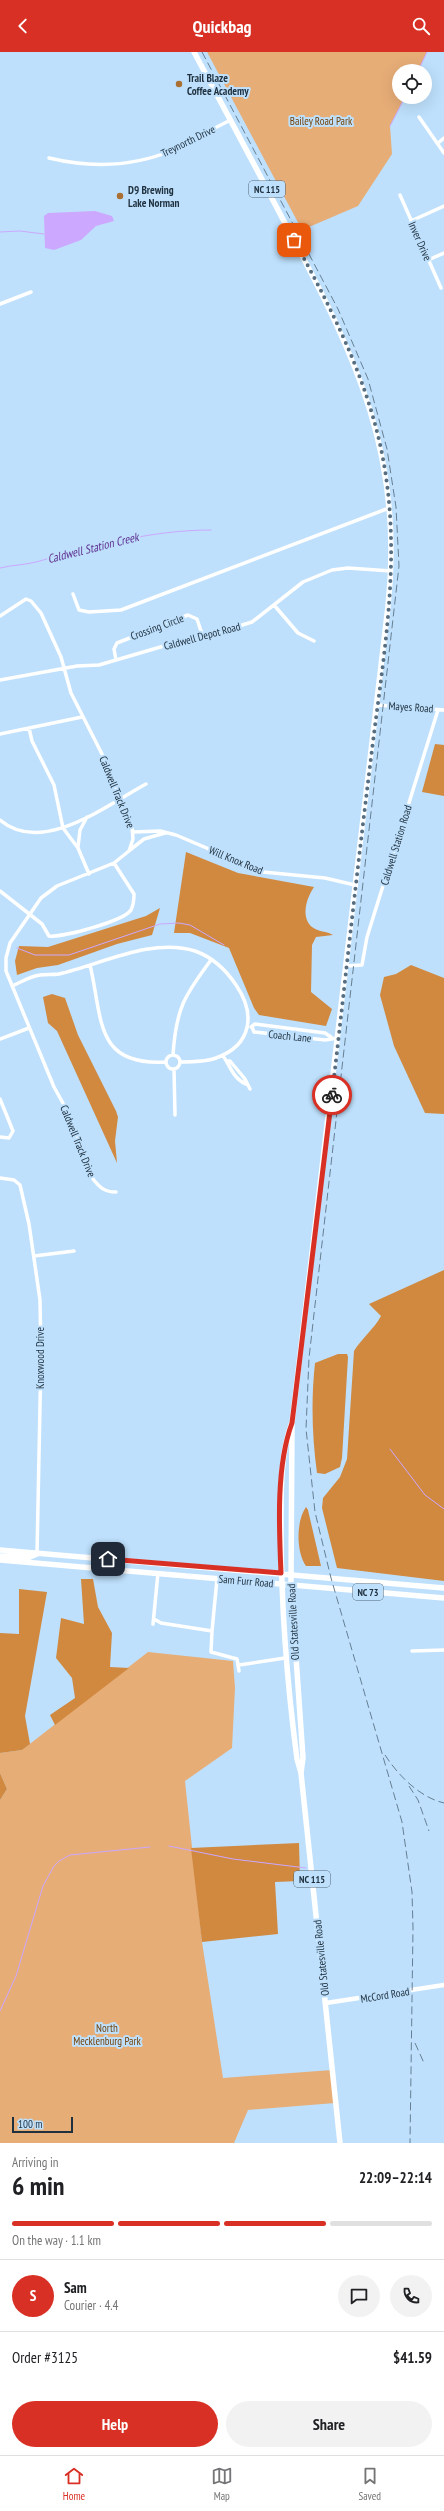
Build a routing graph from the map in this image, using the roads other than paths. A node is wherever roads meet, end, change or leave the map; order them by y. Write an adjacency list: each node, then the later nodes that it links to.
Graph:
1 (194, 52): 3 (main road, Old Statesville Road / NC 115)
2 (419, 117): 5 (street)
3 (230, 120): 7 (street, Treynorth Drive); 16 (main road, Old Statesville Road / NC 115)
4 (444, 138): 5 (street)
5 (438, 143): 6 (street)
6 (444, 153)
7 (49, 158)
8 (400, 195): 10 (street, Inver Drive)
9 (444, 206): 10 (street)
10 (411, 221): 12 (street, Inver Drive)
11 (444, 252): 12 (street)
12 (428, 260): 13 (street, Inver Drive)
13 (441, 288)
14 (31, 292): 15 (street)
15 (0, 304)
16 (389, 508): 17 (main road, Old Statesville Road / NC 115); 18 (street)
17 (391, 571): 19 (street, Caldwell Depot Road); 26 (main road, Old Statesville Road / NC 115)
18 (73, 594)
19 (274, 605): 21 (street, Caldwell Depot Road); 22 (street)
20 (0, 616): 24 (street, Caldwell Track Drive)
21 (203, 637): 23 (street, Caldwell Depot Road); 23 (street, Crossing Circle)
22 (314, 641)
23 (116, 660): 24 (street, Caldwell Depot Road)
24 (65, 668): 25 (street, Caldwell Depot Road); 29 (street, Caldwell Track Drive)
25 (0, 680)
26 (377, 705): 27 (street, Mayes Road); 43 (main road, Old Statesville Road / NC 115)
27 (438, 710): 28 (street, Mayes Road); 48 (street, Caldwell Station Road)
28 (444, 710)
29 (82, 716): 30 (street); 33 (street, Caldwell Track Drive)
30 (30, 728): 31 (street); 36 (street)
31 (0, 734)
32 (146, 784): 33 (street)
33 (120, 798): 34 (street); 37 (street, Caldwell Track Drive)
34 (88, 816): 36 (street); 39 (street)
35 (1, 822): 36 (street)
36 (63, 828): 39 (street)
37 (134, 832): 38 (street, Will Knox Road); 40 (street, Caldwell Track Drive)
38 (165, 833): 40 (street, Will Knox Road); 43 (street, Will Knox Road)
39 (78, 848): 42 (street)
40 (129, 851): 41 (street, Caldwell Track Drive)
41 (114, 863): 42 (street, Caldwell Track Drive); 45 (street)
42 (88, 874): 45 (street, Caldwell Track Drive)
43 (355, 885): 48 (main road, Old Statesville Road / NC 115)
44 (0, 891): 45 (street)
45 (29, 913): 49 (street, Caldwell Track Drive)
46 (211, 960): 47 (street); 50 (street); 57 (street)
47 (90, 965): 49 (street); 59 (street)
48 (346, 966): 55 (main road, Old Statesville Road / NC 115)
49 (12, 986): 51 (street, Caldwell Track Drive)
50 (250, 1027): 52 (street, Coach Lane); 53 (street, Coach Lane); 58 (street)
51 (29, 1028): 56 (street); 67 (street, Caldwell Track Drive)
52 (290, 1029): 53 (street); 54 (street, Coach Lane)
53 (289, 1035): 54 (street, Coach Lane)
54 (331, 1037): 55 (street, Coach Lane)
55 (338, 1038): 70 (main road, Old Statesville Road / NC 115)
56 (0, 1039)
57 (173, 1055): 59 (street); 60 (street)
58 (223, 1056): 60 (street); 62 (street)
59 (166, 1062): 61 (street)
60 (180, 1062): 61 (street)
61 (174, 1069): 64 (street)
62 (250, 1089)
63 (0, 1099): 65 (street)
64 (175, 1115)
65 (0, 1137)
66 (0, 1178): 69 (street, Knoxwood Drive)
67 (116, 1192)
68 (74, 1251): 69 (street)
69 (34, 1256): 72 (street, Knoxwood Drive)
70 (292, 1423): 76 (main road, Old Statesville Road / NC 115); 77 (main road, Old Statesville Road / NC 115)
71 (0, 1550): 72 (main road, Sam Furr Road / NC 73)
72 (37, 1554): 73 (main road); 76 (main road, Sam Furr Road / NC 73)
73 (0, 1556)
74 (0, 1560): 75 (main road, Sam Furr Road / NC 73)
75 (158, 1573): 78 (main road, Sam Furr Road / NC 73); 83 (street)
76 (281, 1573): 77 (main road, Sam Furr Road / NC 73); 79 (main road, Old Statesville Road / NC 115)
77 (291, 1574): 80 (main road, Old Statesville Road / NC 115); 81 (main road, Sam Furr Road / NC 73)
78 (217, 1579): 79 (main road, Sam Furr Road / NC 73); 85 (street)
79 (282, 1584): 80 (main road, Sam Furr Road / NC 73); 88 (main road, Old Statesville Road / NC 115)
80 (291, 1585): 82 (main road, Sam Furr Road / NC 73); 92 (main road, Old Statesville Road / NC 115)
81 (444, 1588)
82 (444, 1598)
83 (154, 1619): 84 (street); 85 (street)
84 (153, 1624)
85 (212, 1630): 89 (street)
86 (444, 1650): 87 (street)
87 (412, 1651)
88 (285, 1658): 89 (street); 91 (main road, Old Statesville Road / NC 115)
89 (239, 1665): 90 (street)
90 (239, 1670)
91 (288, 1679): 92 (main road); 93 (main road, Old Statesville Road / NC 115)
92 (301, 1727): 93 (main road, Old Statesville Road / NC 115)
93 (301, 1773): 95 (main road, Old Statesville Road / NC 115)
94 (444, 1985): 95 (street, McCord Road)
95 (326, 2003): 96 (main road, Old Statesville Road / NC 115)
96 (340, 2143)

